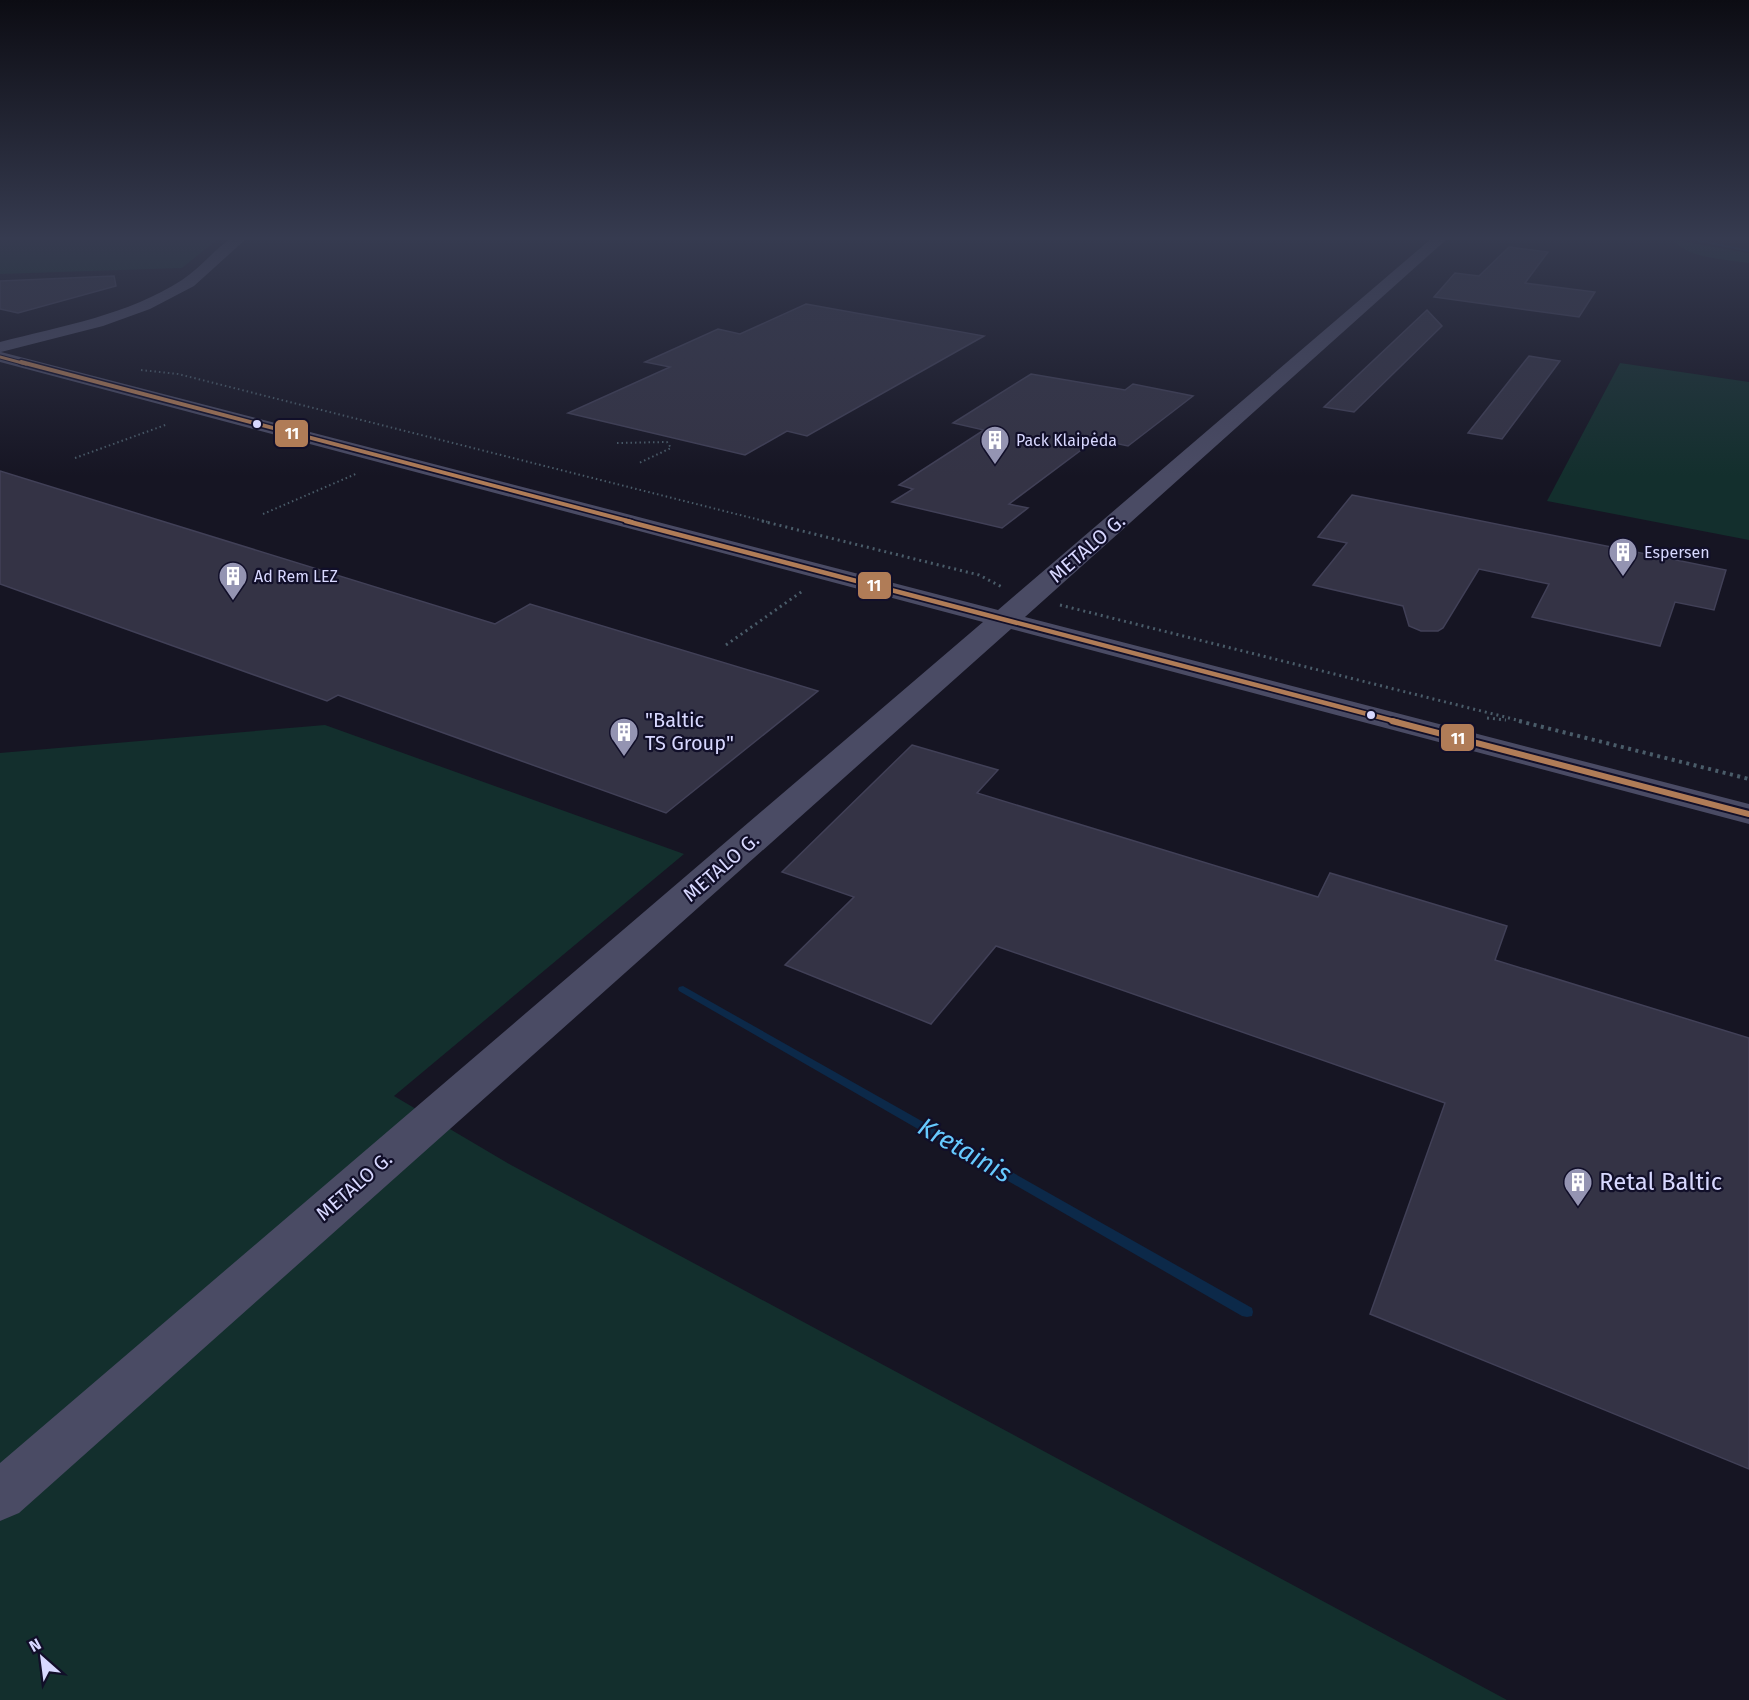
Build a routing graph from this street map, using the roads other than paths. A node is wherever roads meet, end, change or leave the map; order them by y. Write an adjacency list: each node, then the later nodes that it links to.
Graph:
1 (106, 317): 3 (street)
2 (1350, 317): 5 (street, METALO G.)
3 (0, 346)
4 (0, 357): 5 (street)
5 (1005, 620): 6 (street); 7 (street, METALO G.)
6 (1749, 814)
7 (0, 1496)

